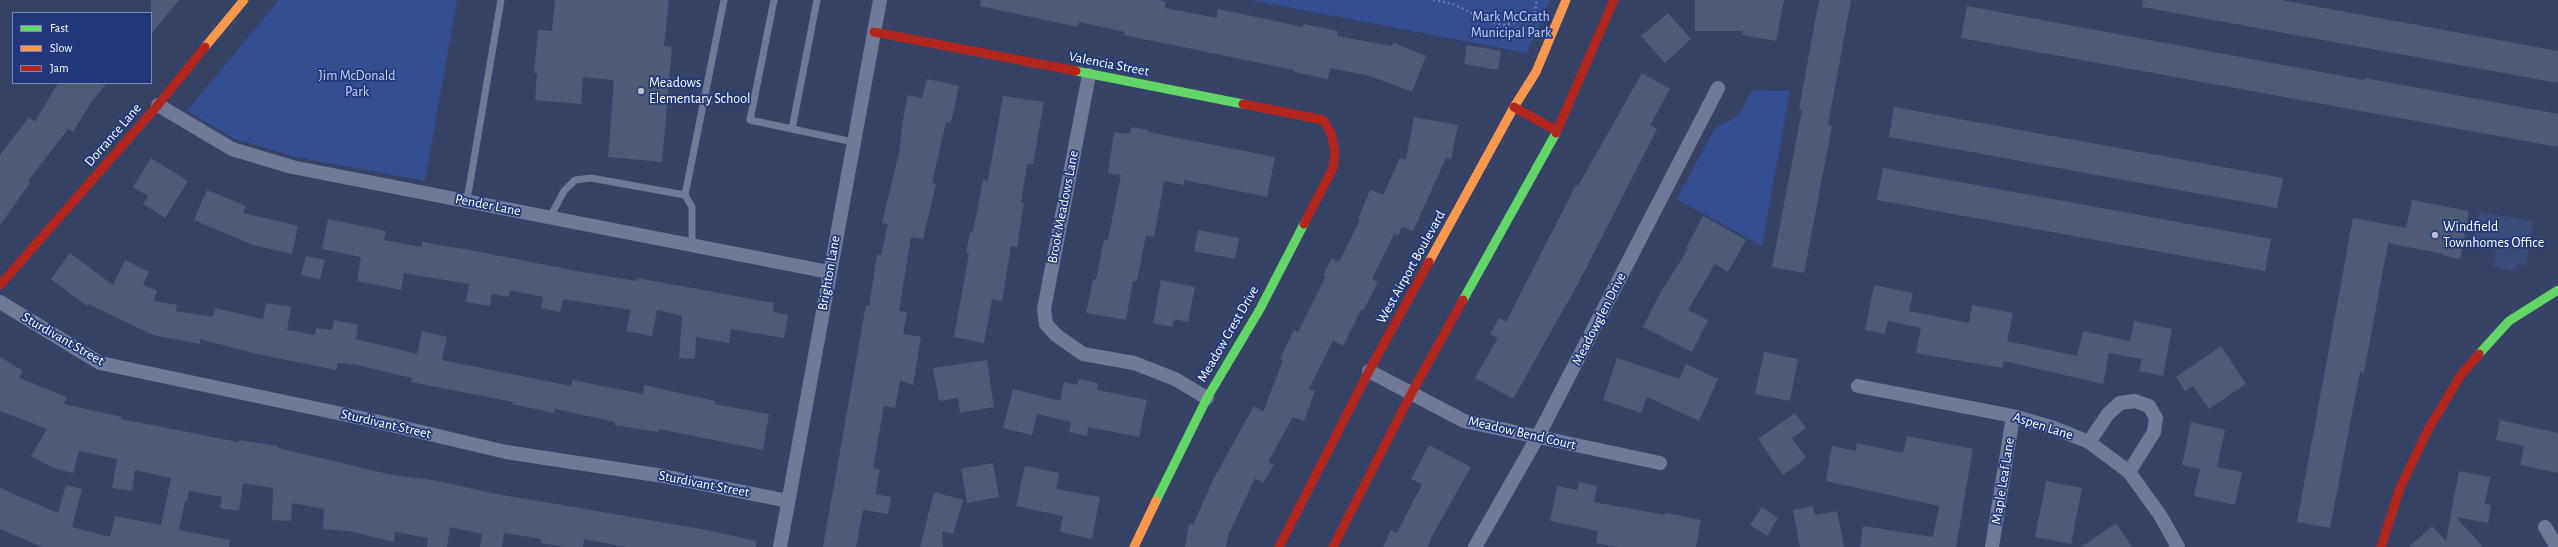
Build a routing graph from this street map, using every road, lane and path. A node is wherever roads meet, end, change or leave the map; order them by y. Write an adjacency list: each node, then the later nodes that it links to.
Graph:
1 (244, 0): 14 (street, Dorrance Lane)
2 (501, 0): 21 (lane)
3 (724, 0): 20 (lane)
4 (774, 0): 16 (lane)
5 (817, 0): 16 (lane)
6 (880, 0): 11 (street, Brighton Lane)
7 (1433, 0): 8 (path)
8 (1537, 0)
9 (1566, 0): 15 (street, West Airport Boulevard)
10 (1614, 0): 17 (street)
11 (874, 32): 12 (street, Valencia Street); 19 (street, Brighton Lane)
12 (1089, 75): 18 (street, Valencia Street); 31 (street, Brook Meadows Lane)
13 (1718, 88): 33 (street, Meadowglen Drive)
14 (158, 105): 21 (street, Pender Lane); 25 (street, Dorrance Lane)
15 (1514, 107): 17 (street); 28 (street, West Airport Boulevard)
16 (792, 129): 19 (lane)
17 (1557, 132): 30 (street)
18 (1331, 133): 31 (street, Meadow Crest Drive)
19 (854, 142): 24 (street, Brighton Lane)
20 (685, 195): 22 (lane); 23 (lane)
21 (467, 200): 22 (street, Pender Lane)
22 (550, 217): 23 (street, Pender Lane)
23 (692, 245): 24 (street, Pender Lane)
24 (829, 272): 37 (street, Brighton Lane)
25 (0, 285)
26 (2558, 290): 46 (street)
27 (0, 302): 37 (street, Sturdivant Street)
28 (1369, 372): 30 (street, Meadow Bend Court); 41 (street, West Airport Boulevard)
29 (1858, 386): 32 (street, Aspen Lane)
30 (1411, 394): 33 (street, Meadow Bend Court); 42 (street)
31 (1207, 398): 40 (street, Meadow Crest Drive)
32 (2013, 416): 34 (street, Aspen Lane); 44 (street, Maple Leaf Lane)
33 (1538, 438): 35 (street, Meadow Bend Court); 43 (street, Meadowglen Drive)
34 (2089, 442): 36 (street, Aspen Lane); 36 (street)
35 (1660, 463)
36 (2130, 472): 45 (street, Aspen Lane)
37 (788, 501): 39 (street, Brighton Lane)
38 (2545, 527): 47 (street)
39 (780, 547)
40 (1134, 547)
41 (1278, 547)
42 (1333, 547)
43 (1475, 547)
44 (1992, 547)
45 (2178, 547)
46 (2381, 547)
47 (2557, 547)

